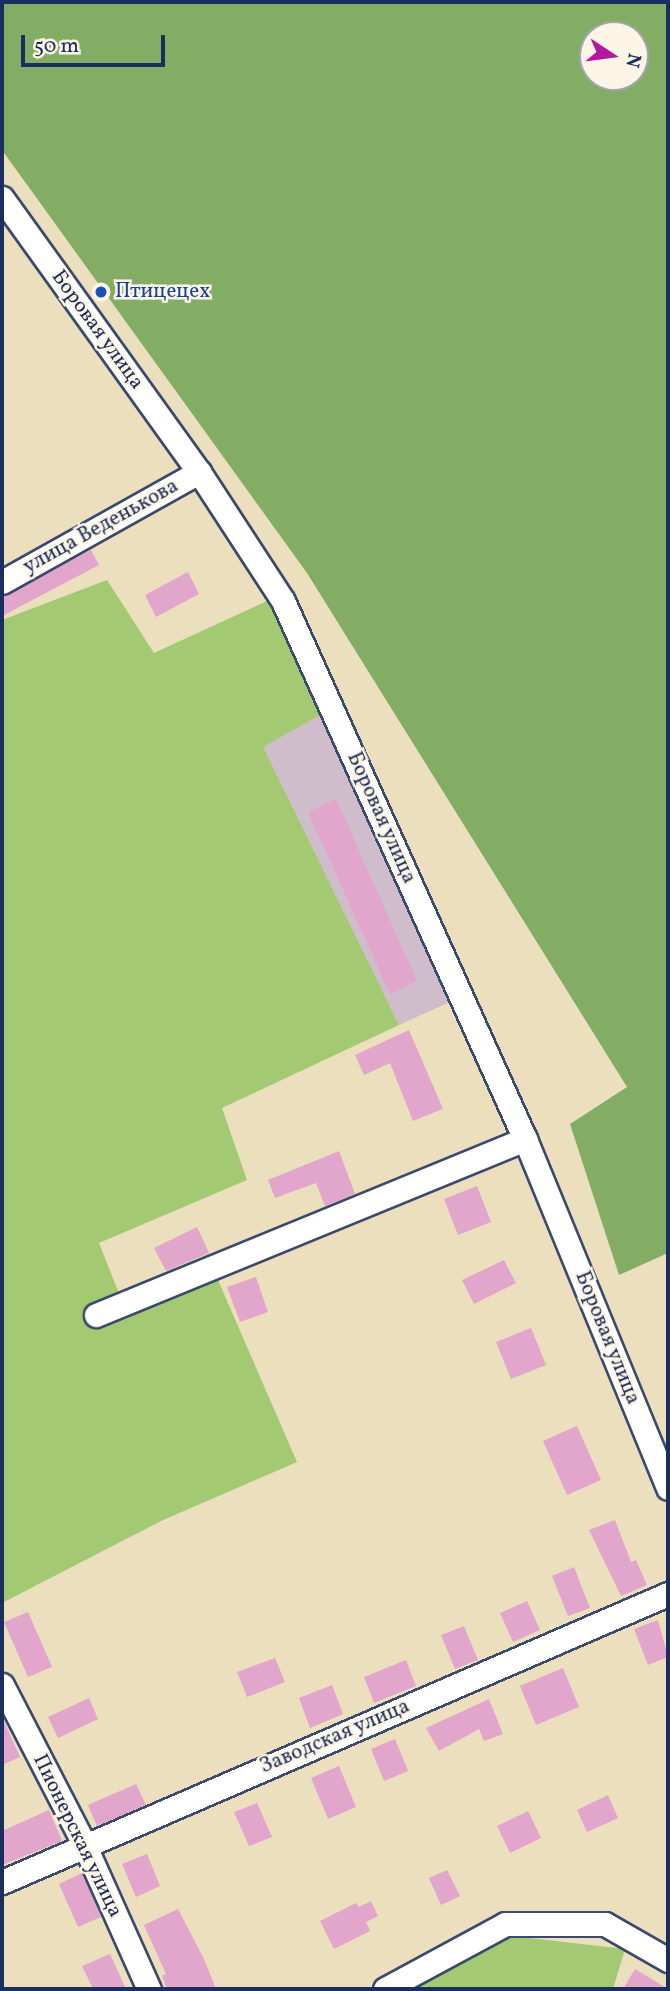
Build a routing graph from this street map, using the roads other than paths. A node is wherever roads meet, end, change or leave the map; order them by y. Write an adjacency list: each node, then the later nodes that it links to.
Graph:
1 (2, 198): 2 (street, Боровая улица)
2 (200, 472): 3 (street, улица Веденькова); 4 (street, Боровая улица)
3 (2, 582)
4 (525, 1139): 5 (street); 6 (street, Боровая улица)
5 (96, 1315)
6 (668, 1488)
7 (668, 1594): 9 (street, Заводская улица)
8 (2, 1685): 9 (street, Пионерская улица)
9 (84, 1844): 10 (street, Заводская улица); 12 (street, Пионерская улица)
10 (2, 1882)
11 (668, 1960): 13 (street)
12 (149, 1989)
13 (385, 1989)

